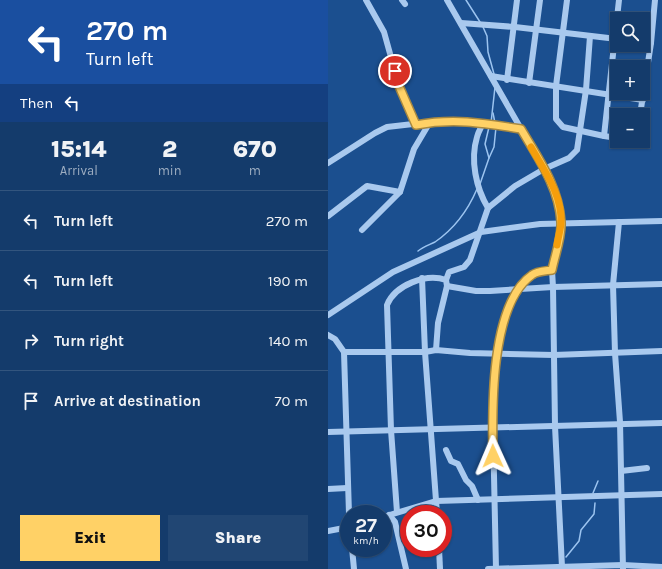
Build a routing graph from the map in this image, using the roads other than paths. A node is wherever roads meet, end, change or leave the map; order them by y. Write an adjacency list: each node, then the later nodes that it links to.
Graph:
1 (366, 0): 28 (street)
2 (447, 0): 9 (street)
3 (517, 0): 10 (street)
4 (540, 0): 11 (street)
5 (567, 0): 12 (street)
6 (619, 0): 8 (street)
7 (655, 0): 15 (street)
8 (618, 12)
9 (461, 23): 10 (street); 18 (street)
10 (515, 27): 11 (street); 19 (street)
11 (536, 30): 12 (street); 20 (street)
12 (562, 32): 13 (street); 21 (street)
13 (590, 36): 14 (street); 22 (street)
14 (610, 38)
15 (651, 43): 17 (street)
16 (614, 52): 23 (street)
17 (649, 60)
18 (491, 76): 19 (street); 29 (street)
19 (507, 80): 20 (street)
20 (529, 83): 21 (street)
21 (556, 86): 22 (street); 30 (street)
22 (586, 90): 23 (street); 30 (street)
23 (609, 94): 31 (street)
24 (643, 100): 25 (street)
25 (641, 108)
26 (430, 122): 27 (street); 28 (street); 35 (street)
27 (483, 123): 29 (street); 36 (street)
28 (416, 125): 33 (street)
29 (521, 129): 34 (street)
30 (581, 131): 31 (street); 34 (street)
31 (604, 136): 32 (street)
32 (610, 137)
33 (328, 163)
34 (544, 169): 36 (street); 40 (street)
35 (400, 192): 37 (street); 41 (street)
36 (488, 208): 42 (street)
37 (328, 216)
38 (662, 221): 39 (street)
39 (619, 222): 40 (street); 47 (street)
40 (561, 223): 42 (street); 43 (street)
41 (362, 230)
42 (481, 232): 45 (street); 50 (street)
43 (552, 270): 48 (street); 49 (street)
44 (422, 278): 45 (street); 55 (street); 56 (street)
45 (446, 283): 49 (street); 52 (street)
46 (662, 284): 47 (street)
47 (613, 285): 48 (street); 58 (street)
48 (552, 287): 49 (street); 59 (street)
49 (516, 290): 57 (street)
50 (328, 314)
51 (328, 335): 54 (street)
52 (436, 350): 56 (street); 57 (street)
53 (662, 351): 58 (street)
54 (344, 352): 55 (street); 67 (street)
55 (388, 352): 56 (street); 65 (street)
56 (425, 352): 64 (street)
57 (498, 353): 59 (street); 63 (street)
58 (615, 353): 59 (street); 60 (street)
59 (554, 355): 62 (street)
60 (620, 422): 61 (street); 62 (street); 70 (street)
61 (662, 423)
62 (555, 426): 63 (street); 75 (street)
63 (493, 428): 64 (street); 76 (street)
64 (430, 429): 65 (street); 78 (street)
65 (391, 430): 67 (street); 81 (street)
66 (328, 432): 67 (street)
67 (347, 432): 71 (street)
68 (446, 450): 77 (street)
69 (647, 468): 70 (street)
70 (621, 471): 74 (street)
71 (347, 488): 72 (street); 79 (street)
72 (328, 489)
73 (662, 494): 74 (street)
74 (622, 496): 75 (street); 90 (street)
75 (559, 497): 76 (street); 89 (street)
76 (494, 499): 77 (street); 96 (street)
77 (478, 500): 78 (street)
78 (436, 501): 80 (street); 81 (street)
79 (348, 505)
80 (436, 505)
81 (396, 513): 82 (street); 84 (street)
82 (392, 514)
83 (392, 520): 84 (street)
84 (395, 522): 93 (street)
85 (340, 529): 86 (street)
86 (328, 531)
87 (353, 557): 92 (street)
88 (439, 557): 94 (street)
89 (562, 567): 90 (street); 96 (street)
90 (623, 567): 91 (street)
91 (662, 567)
92 (354, 569)
93 (406, 569)
94 (440, 569)
95 (488, 569): 96 (street)
96 (496, 569)

